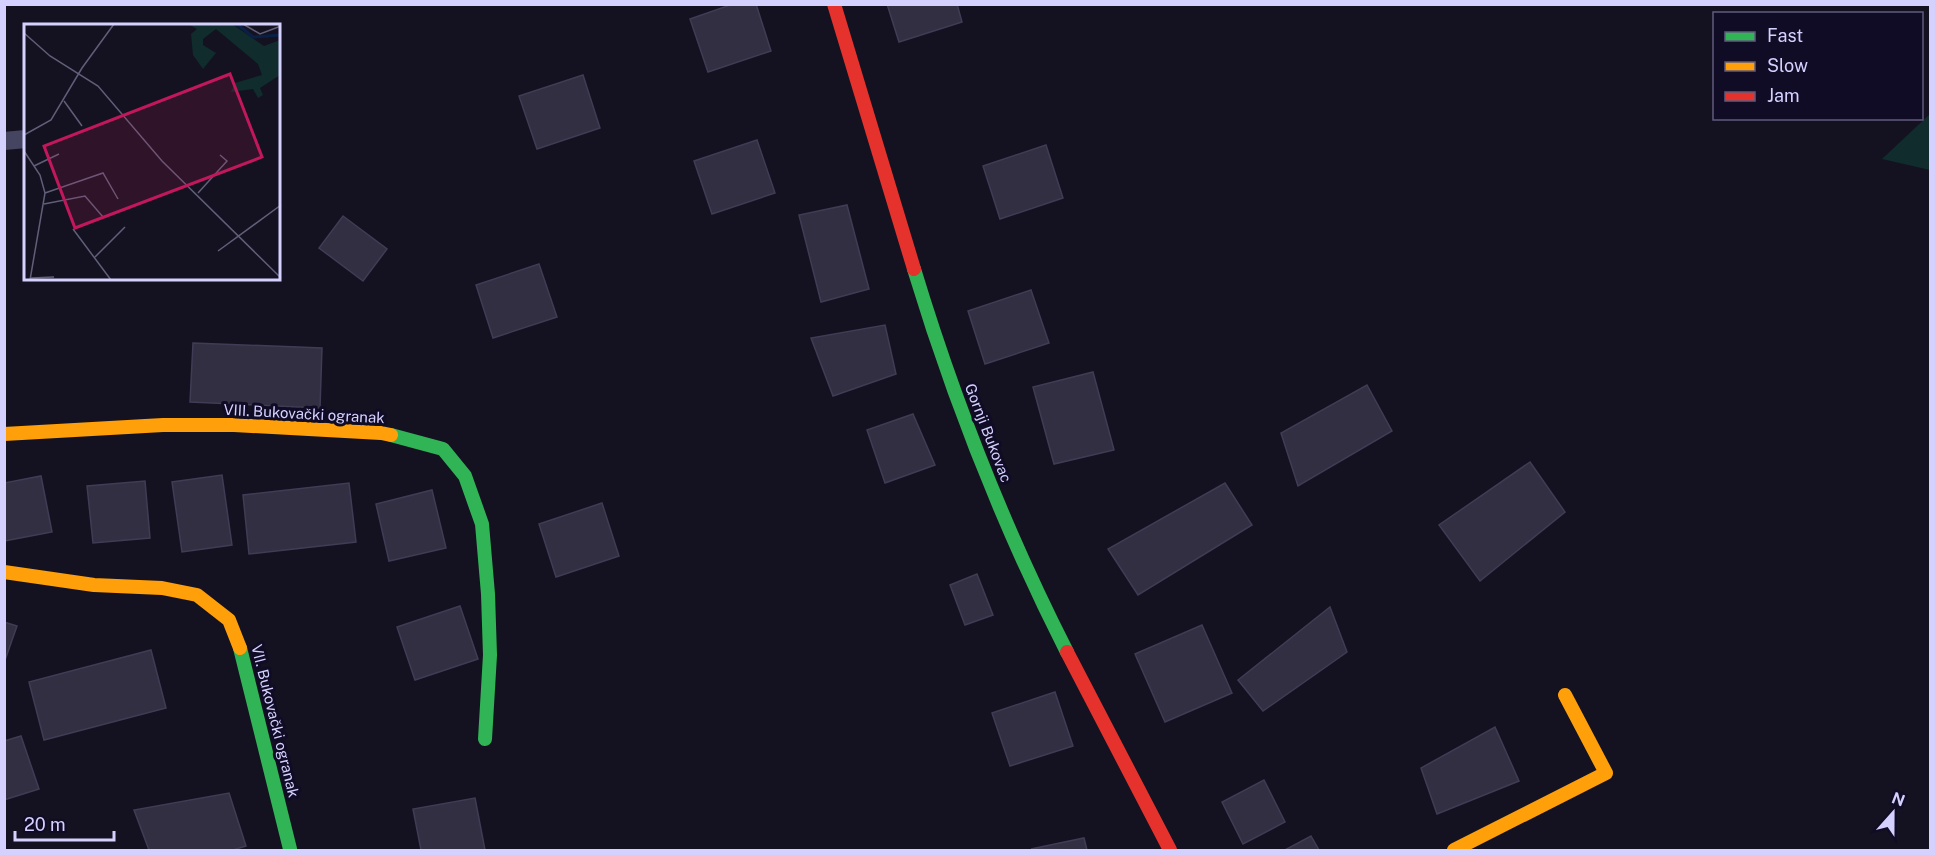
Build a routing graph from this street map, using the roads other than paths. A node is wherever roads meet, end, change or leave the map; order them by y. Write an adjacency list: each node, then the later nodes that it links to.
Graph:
1 (834, 4): 9 (street, Gornji Bukovac)
2 (24, 139): 3 (lane)
3 (4, 141)
4 (4, 434): 7 (street, VIII. Bukovački ogranak)
5 (4, 572): 8 (street, VII. Bukovački ogranak)
6 (1565, 695): 10 (street)
7 (485, 739)
8 (290, 849)
9 (1170, 850)
10 (1454, 850)

